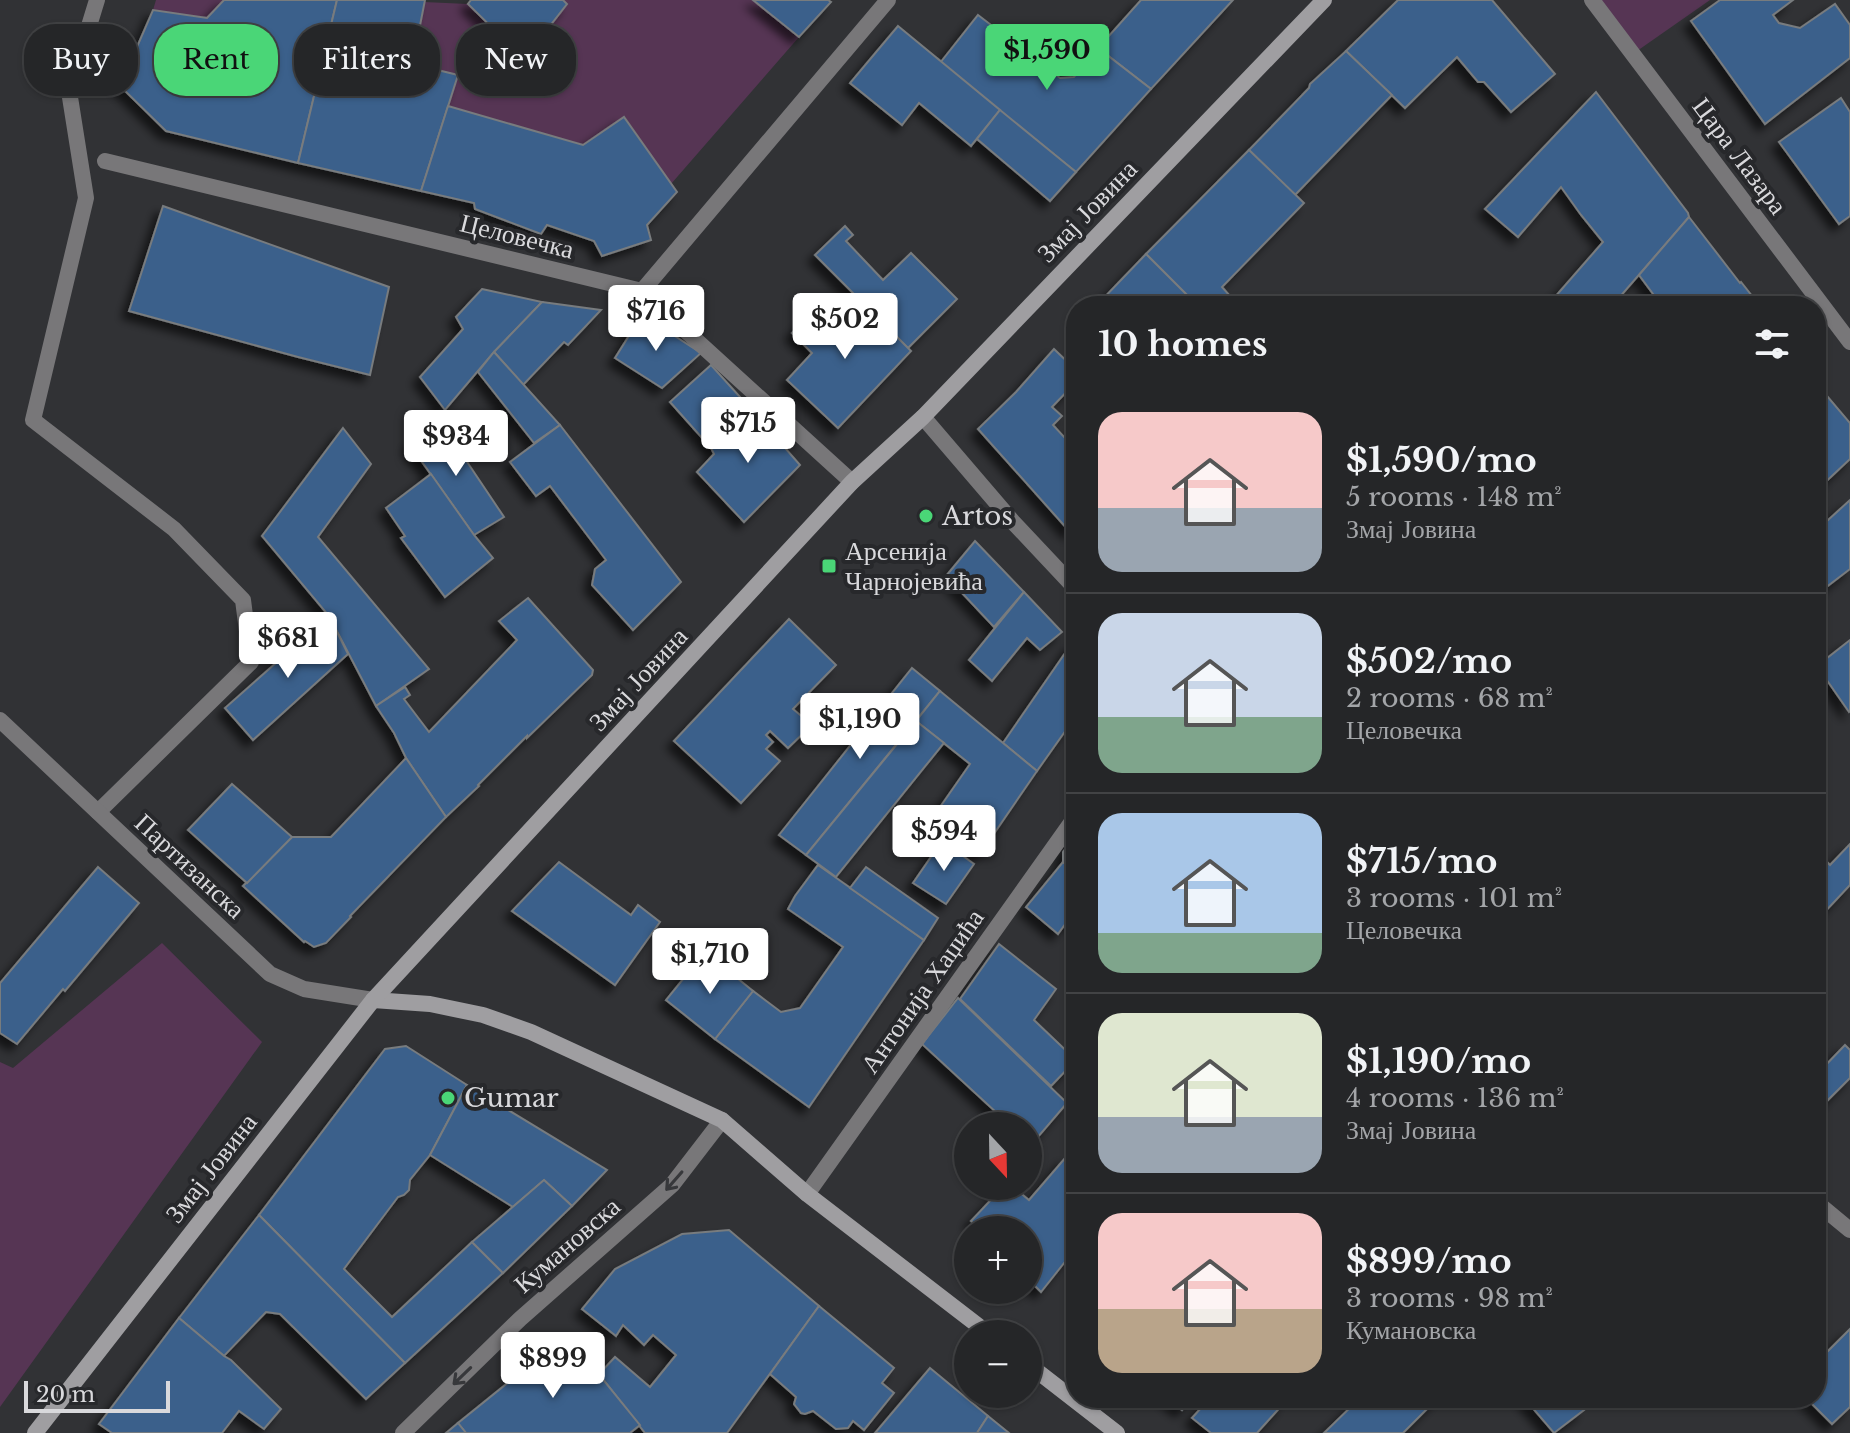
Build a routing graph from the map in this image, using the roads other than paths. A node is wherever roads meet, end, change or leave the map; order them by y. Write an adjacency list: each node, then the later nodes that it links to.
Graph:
1 (97, 0): 14 (street)
2 (888, 0): 6 (street)
3 (1324, 0): 10 (street, Змај Јовина)
4 (1592, 0): 7 (street, Цара Лазара)
5 (105, 161): 6 (street, Целовечка)
6 (642, 291): 11 (street, Целовечка)
7 (1815, 296)
8 (1826, 310): 9 (street, Цара Лазара)
9 (1850, 342)
10 (923, 417): 11 (street, Змај Јовина); 12 (street)
11 (852, 482): 16 (street, Змај Јовина)
12 (1066, 578)
13 (0, 720): 14 (street, Партизанска)
14 (98, 812): 16 (street, Партизанска)
15 (1066, 830): 18 (street, Антонија Хаџића)
16 (373, 1000): 17 (street); 25 (street, Змај Јовина)
17 (722, 1120): 18 (street); 26 (street, Кумановска, one-way to 26)
18 (807, 1194): 21 (street)
19 (1826, 1210): 20 (street)
20 (1850, 1230)
21 (971, 1320)
22 (1042, 1375): 23 (street)
23 (1066, 1393)
24 (1085, 1408): 27 (street)
25 (35, 1433)
26 (403, 1433)
27 (1117, 1433)

